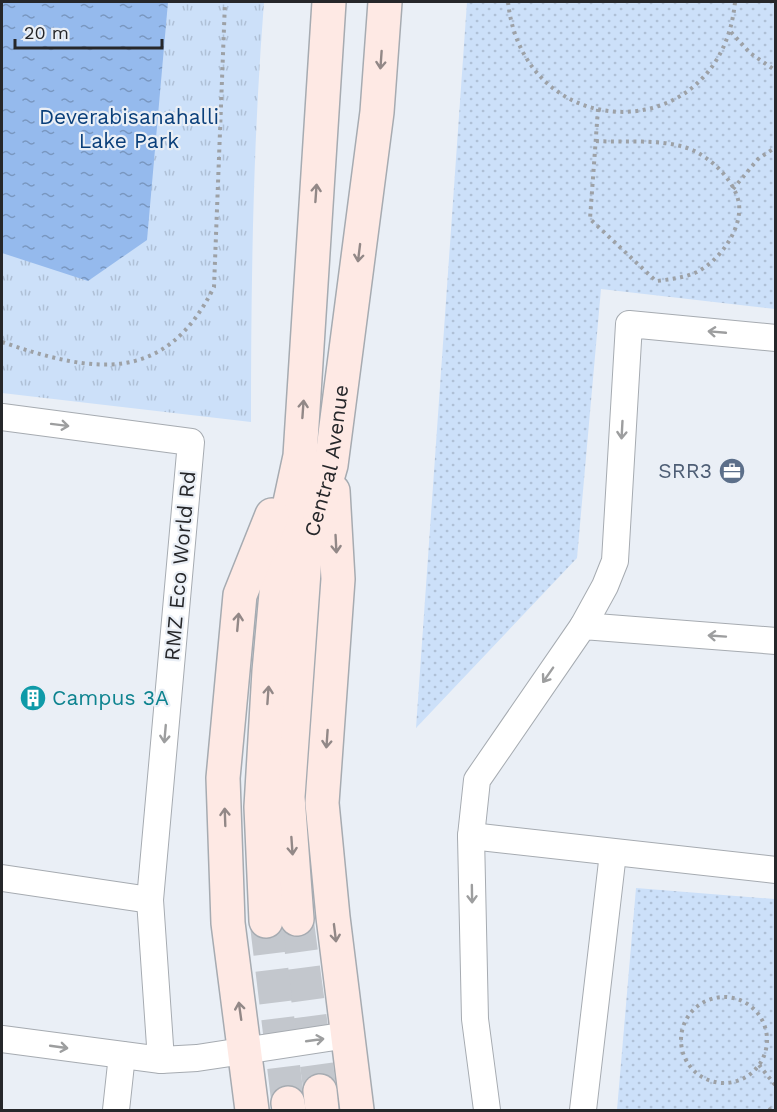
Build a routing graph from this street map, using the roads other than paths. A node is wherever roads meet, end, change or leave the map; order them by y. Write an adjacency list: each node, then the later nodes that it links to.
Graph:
1 (329, 2): 5 (street, Central Avenue, one-way to 1)
2 (385, 2): 6 (street, Central Avenue, one-way to 6)
3 (776, 338): 7 (lane, one-way to 7)
4 (2, 417): 13 (lane, RMZ Eco World Rd, one-way to 13)
5 (300, 456): 6 (street, Central Avenue, one-way to 5); 16 (street, one-way to 5)
6 (331, 465): 14 (street, one-way to 14)
7 (583, 626): 8 (lane, one-way to 7); 9 (lane, one-way to 9)
8 (776, 641)
9 (471, 836): 10 (lane); 22 (lane, one-way to 22)
10 (613, 853): 11 (lane); 23 (lane)
11 (776, 870)
12 (2, 878): 13 (lane)
13 (150, 900): 18 (lane, RMZ Eco World Rd)
14 (348, 1035): 16 (lane, one-way to 14); 21 (street)
15 (2, 1039): 17 (lane, one-way to 17)
16 (245, 1050): 18 (lane); 20 (street)
17 (122, 1055): 18 (lane); 19 (lane)
18 (161, 1060)
19 (116, 1110)
20 (252, 1110)
21 (357, 1110)
22 (487, 1110)
23 (583, 1110)

